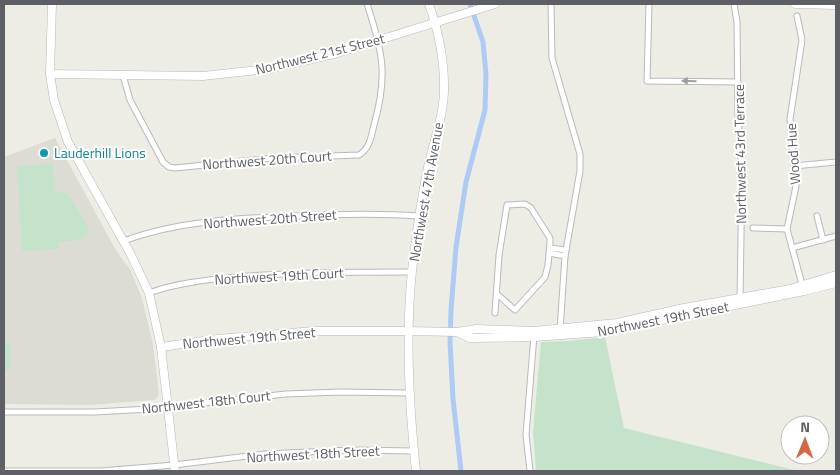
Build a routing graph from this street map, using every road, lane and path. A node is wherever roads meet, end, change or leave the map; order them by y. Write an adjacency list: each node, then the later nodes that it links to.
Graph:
1 (52, 4): 13 (street)
2 (367, 4): 12 (street)
3 (429, 4): 11 (street, Northwest 47th Avenue)
4 (494, 4): 11 (street, Northwest 21st Street)
5 (551, 4): 27 (street)
6 (649, 4): 15 (street, one-way to 6)
7 (734, 4): 15 (street, Northwest 43rd Terrace)
8 (795, 4): 9 (street)
9 (836, 5)
10 (797, 16): 17 (street, Wood Hue)
11 (436, 23): 12 (street, Northwest 21st Street); 18 (street, Northwest 47th Avenue)
12 (379, 41): 14 (street, Northwest 21st Street); 14 (street, Northwest 20th Court)
13 (50, 74): 14 (street, Northwest 21st Street); 24 (street)
14 (124, 75)
15 (738, 82): 34 (street, Northwest 43rd Terrace)
16 (836, 162): 17 (street)
17 (794, 166): 21 (street, Wood Hue)
18 (419, 216): 24 (street, Northwest 20th Street); 28 (street, Northwest 47th Avenue)
19 (817, 216): 23 (street)
20 (753, 228): 21 (street)
21 (787, 229): 25 (street, Wood Hue)
22 (836, 236): 23 (street)
23 (823, 240): 25 (street)
24 (123, 241): 32 (street)
25 (792, 248): 31 (street, Wood Hue)
26 (550, 251): 27 (street); 33 (street); 33 (street)
27 (565, 253): 37 (street)
28 (412, 272): 32 (street, Northwest 19th Court); 36 (street, Northwest 47th Avenue)
29 (836, 275): 31 (street, Northwest 19th Street)
30 (836, 283): 31 (street, Northwest 19th Street)
31 (803, 288): 34 (street, Northwest 19th Street)
32 (149, 293): 39 (street)
33 (497, 294): 35 (street)
34 (741, 301): 37 (street, Northwest 19th Street)
35 (495, 313)
36 (408, 331): 38 (street, Northwest 19th Street); 39 (street, Northwest 19th Street); 40 (street, Northwest 47th Avenue)
37 (560, 332): 38 (street, Northwest 19th Street)
38 (534, 334): 47 (street)
39 (161, 347): 41 (street)
40 (409, 392): 41 (street, Northwest 18th Court); 43 (street, Northwest 47th Avenue)
41 (167, 407): 42 (street, Northwest 18th Court); 44 (street)
42 (4, 412)
43 (414, 451): 44 (street, Northwest 18th Street); 46 (street, Northwest 47th Avenue)
44 (175, 468): 45 (street, Northwest 18th Street)
45 (4, 471)
46 (416, 471)
47 (530, 471)

